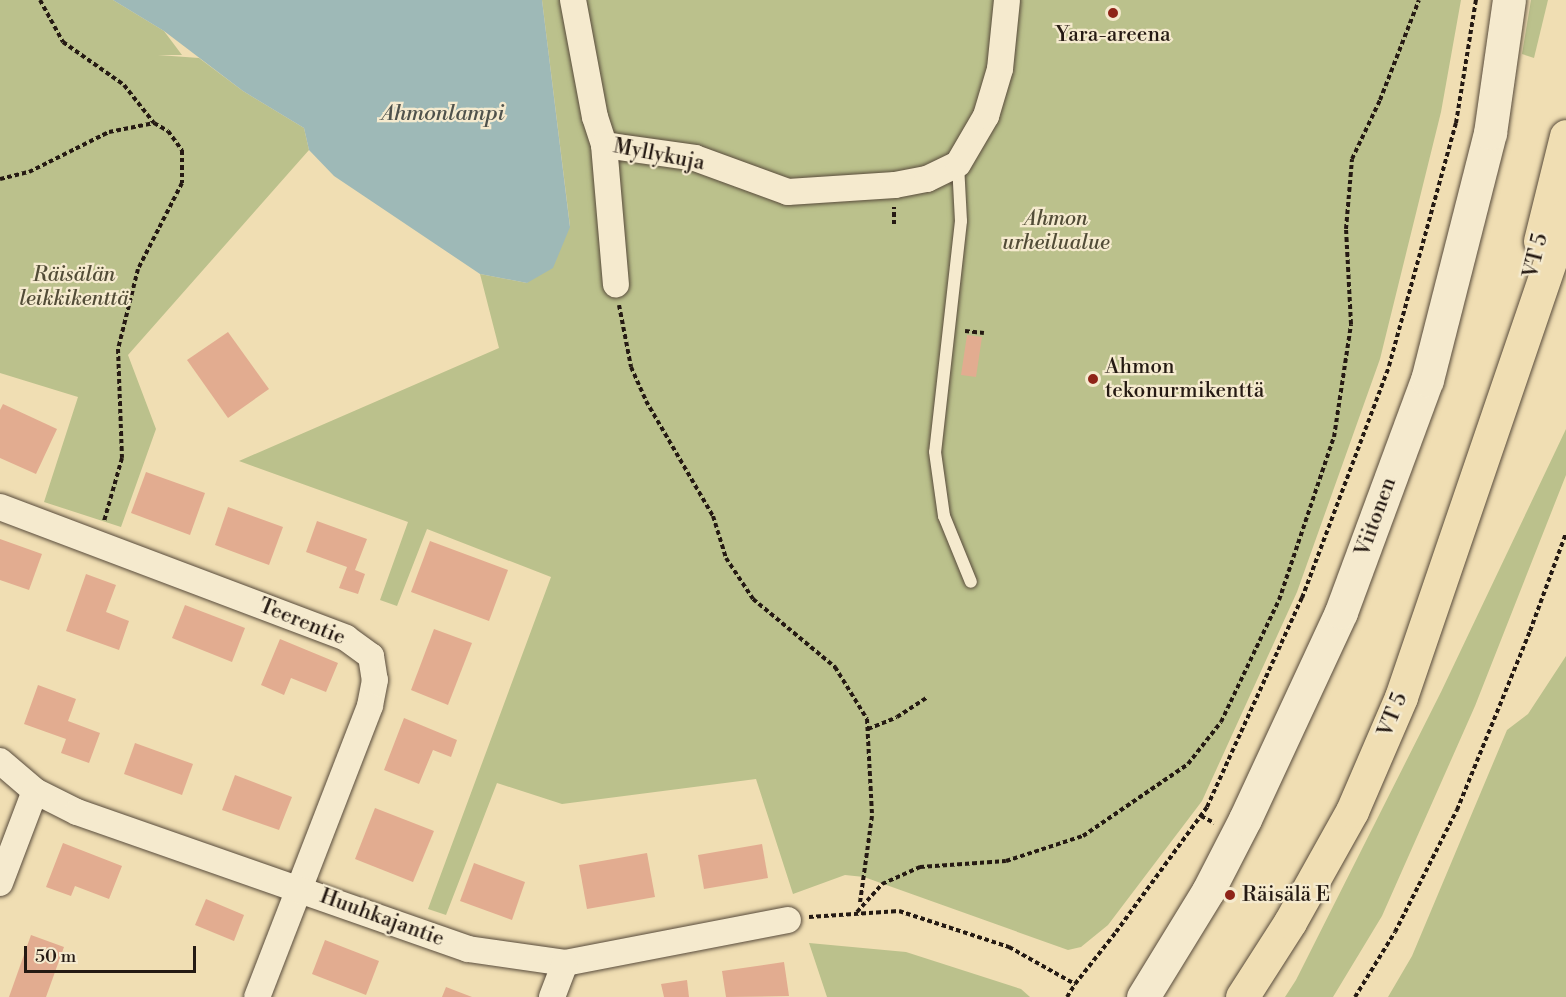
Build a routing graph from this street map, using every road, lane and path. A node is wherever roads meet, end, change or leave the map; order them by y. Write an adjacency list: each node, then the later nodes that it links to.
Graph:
1 (39, 0): 7 (path)
2 (573, 0): 9 (street, Myllykuja)
3 (1007, 0): 10 (street)
4 (1419, 0): 25 (path)
5 (1476, 0): 28 (path)
6 (1509, 0): 32 (main road, Viitonen)
7 (154, 123): 11 (path); 17 (path)
8 (1566, 136): 14 (highway, VT 5)
9 (604, 145): 10 (street, Myllykuja); 13 (street)
10 (958, 164): 18 (lane)
11 (0, 179)
12 (1566, 214): 14 (highway, VT 5)
13 (616, 284): 20 (path)
14 (1497, 411): 33 (highway, VT 5)
15 (0, 507): 17 (street, Teerentie)
16 (1566, 533): 34 (path)
17 (98, 542): 24 (street, Teerentie)
18 (971, 582)
19 (926, 698): 20 (path)
20 (867, 729): 25 (path)
21 (0, 761): 22 (street, Huuhkajantie)
22 (36, 791): 23 (street); 24 (street, Huuhkajantie)
23 (0, 883)
24 (300, 889): 27 (street, Huuhkajantie); 29 (street)
25 (857, 912): 26 (path); 28 (path)
26 (788, 920): 27 (street, Huuhkajantie)
27 (565, 963): 30 (street)
28 (1075, 984): 31 (path)
29 (257, 997)
30 (552, 997)
31 (1067, 997)
32 (1143, 997)
33 (1242, 997)
34 (1355, 997)

